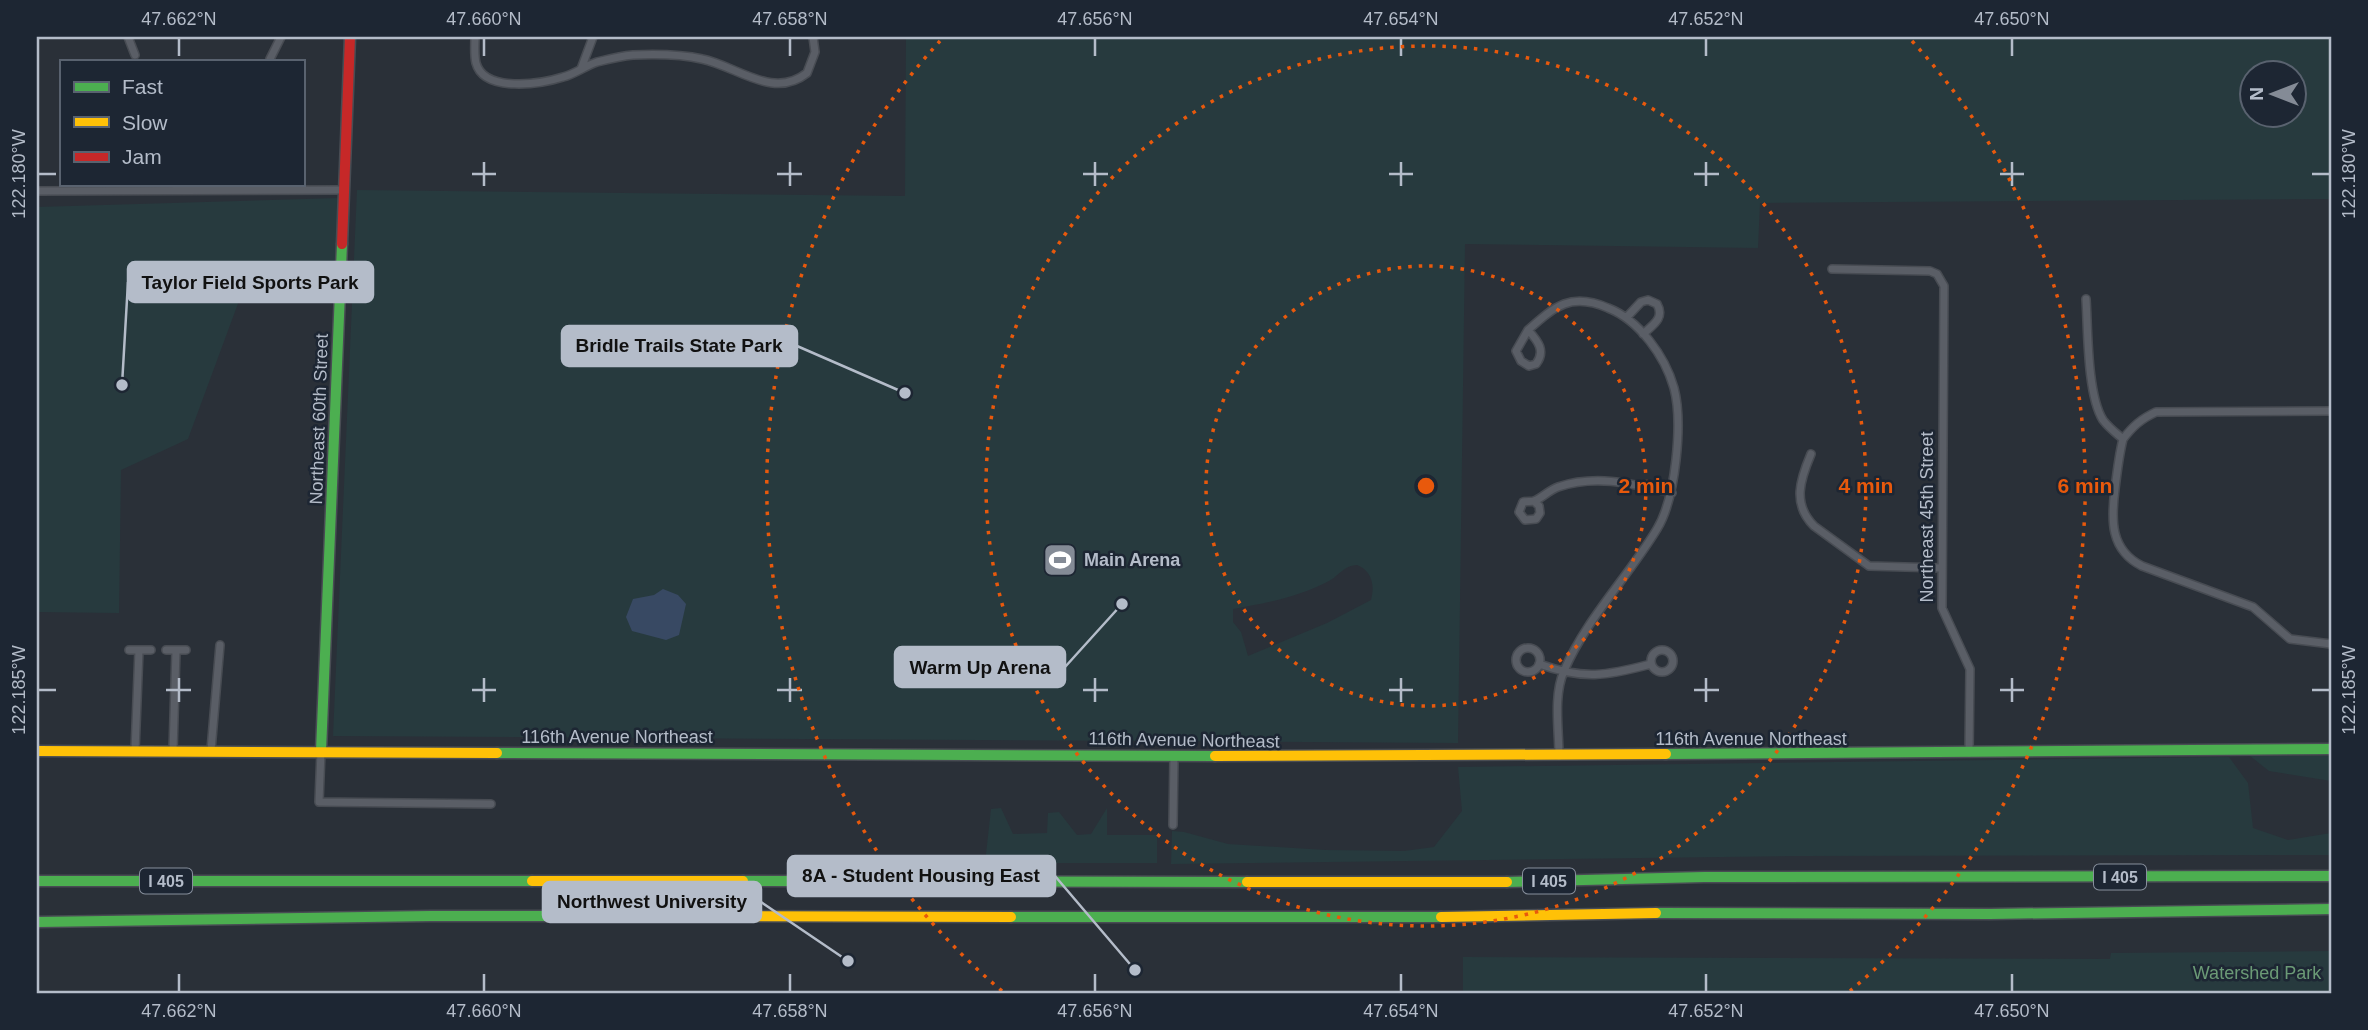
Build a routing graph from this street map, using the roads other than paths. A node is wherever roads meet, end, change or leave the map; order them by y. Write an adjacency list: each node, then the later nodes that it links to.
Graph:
1 (128, 37): 7 (street)
2 (281, 37): 8 (street)
3 (350, 37): 10 (main road, Northeast 60th Street)
4 (475, 37): 9 (street)
5 (593, 37): 9 (street)
6 (813, 37): 9 (street)
7 (132, 58)
8 (269, 60)
9 (581, 69)
10 (343, 190): 11 (street); 39 (main road, Northeast 60th Street)
11 (37, 191)
12 (1832, 269): 22 (street, Northeast 45th Street)
13 (2086, 299): 18 (street)
14 (1626, 318): 15 (street); 16 (street); 16 (street)
15 (1528, 330): 15 (street)
16 (1643, 334): 20 (street)
17 (2331, 411): 18 (street)
18 (2123, 439): 23 (street)
19 (1811, 454): 22 (street)
20 (1672, 493): 21 (street); 33 (street)
21 (1534, 501)
22 (1941, 568): 40 (street, Northeast 45th Street)
23 (2331, 644)
24 (220, 645): 35 (street)
25 (129, 650): 26 (street)
26 (139, 650): 27 (street); 37 (street)
27 (151, 650)
28 (166, 650): 29 (street)
29 (176, 650): 30 (street); 38 (street)
30 (186, 650)
31 (1539, 664): 33 (street)
32 (1651, 664): 33 (street)
33 (1563, 672): 42 (street)
34 (2331, 749): 40 (main road, 116th Avenue Northeast)
35 (211, 750): 38 (main road, 116th Avenue Northeast); 39 (main road, 116th Avenue Northeast)
36 (37, 751): 37 (main road, 116th Avenue Northeast)
37 (135, 751): 38 (main road, 116th Avenue Northeast)
38 (173, 751)
39 (321, 751): 41 (main road, 116th Avenue Northeast); 43 (street, Northeast 60th Street)
40 (1969, 753): 42 (main road, 116th Avenue Northeast)
41 (1174, 755): 42 (main road, 116th Avenue Northeast); 44 (street)
42 (1559, 756)
43 (491, 804)
44 (1173, 825)
45 (2331, 876): 46 (main road, I 405)
46 (37, 881)
47 (2331, 909): 48 (main road, I 405)
48 (37, 922)

